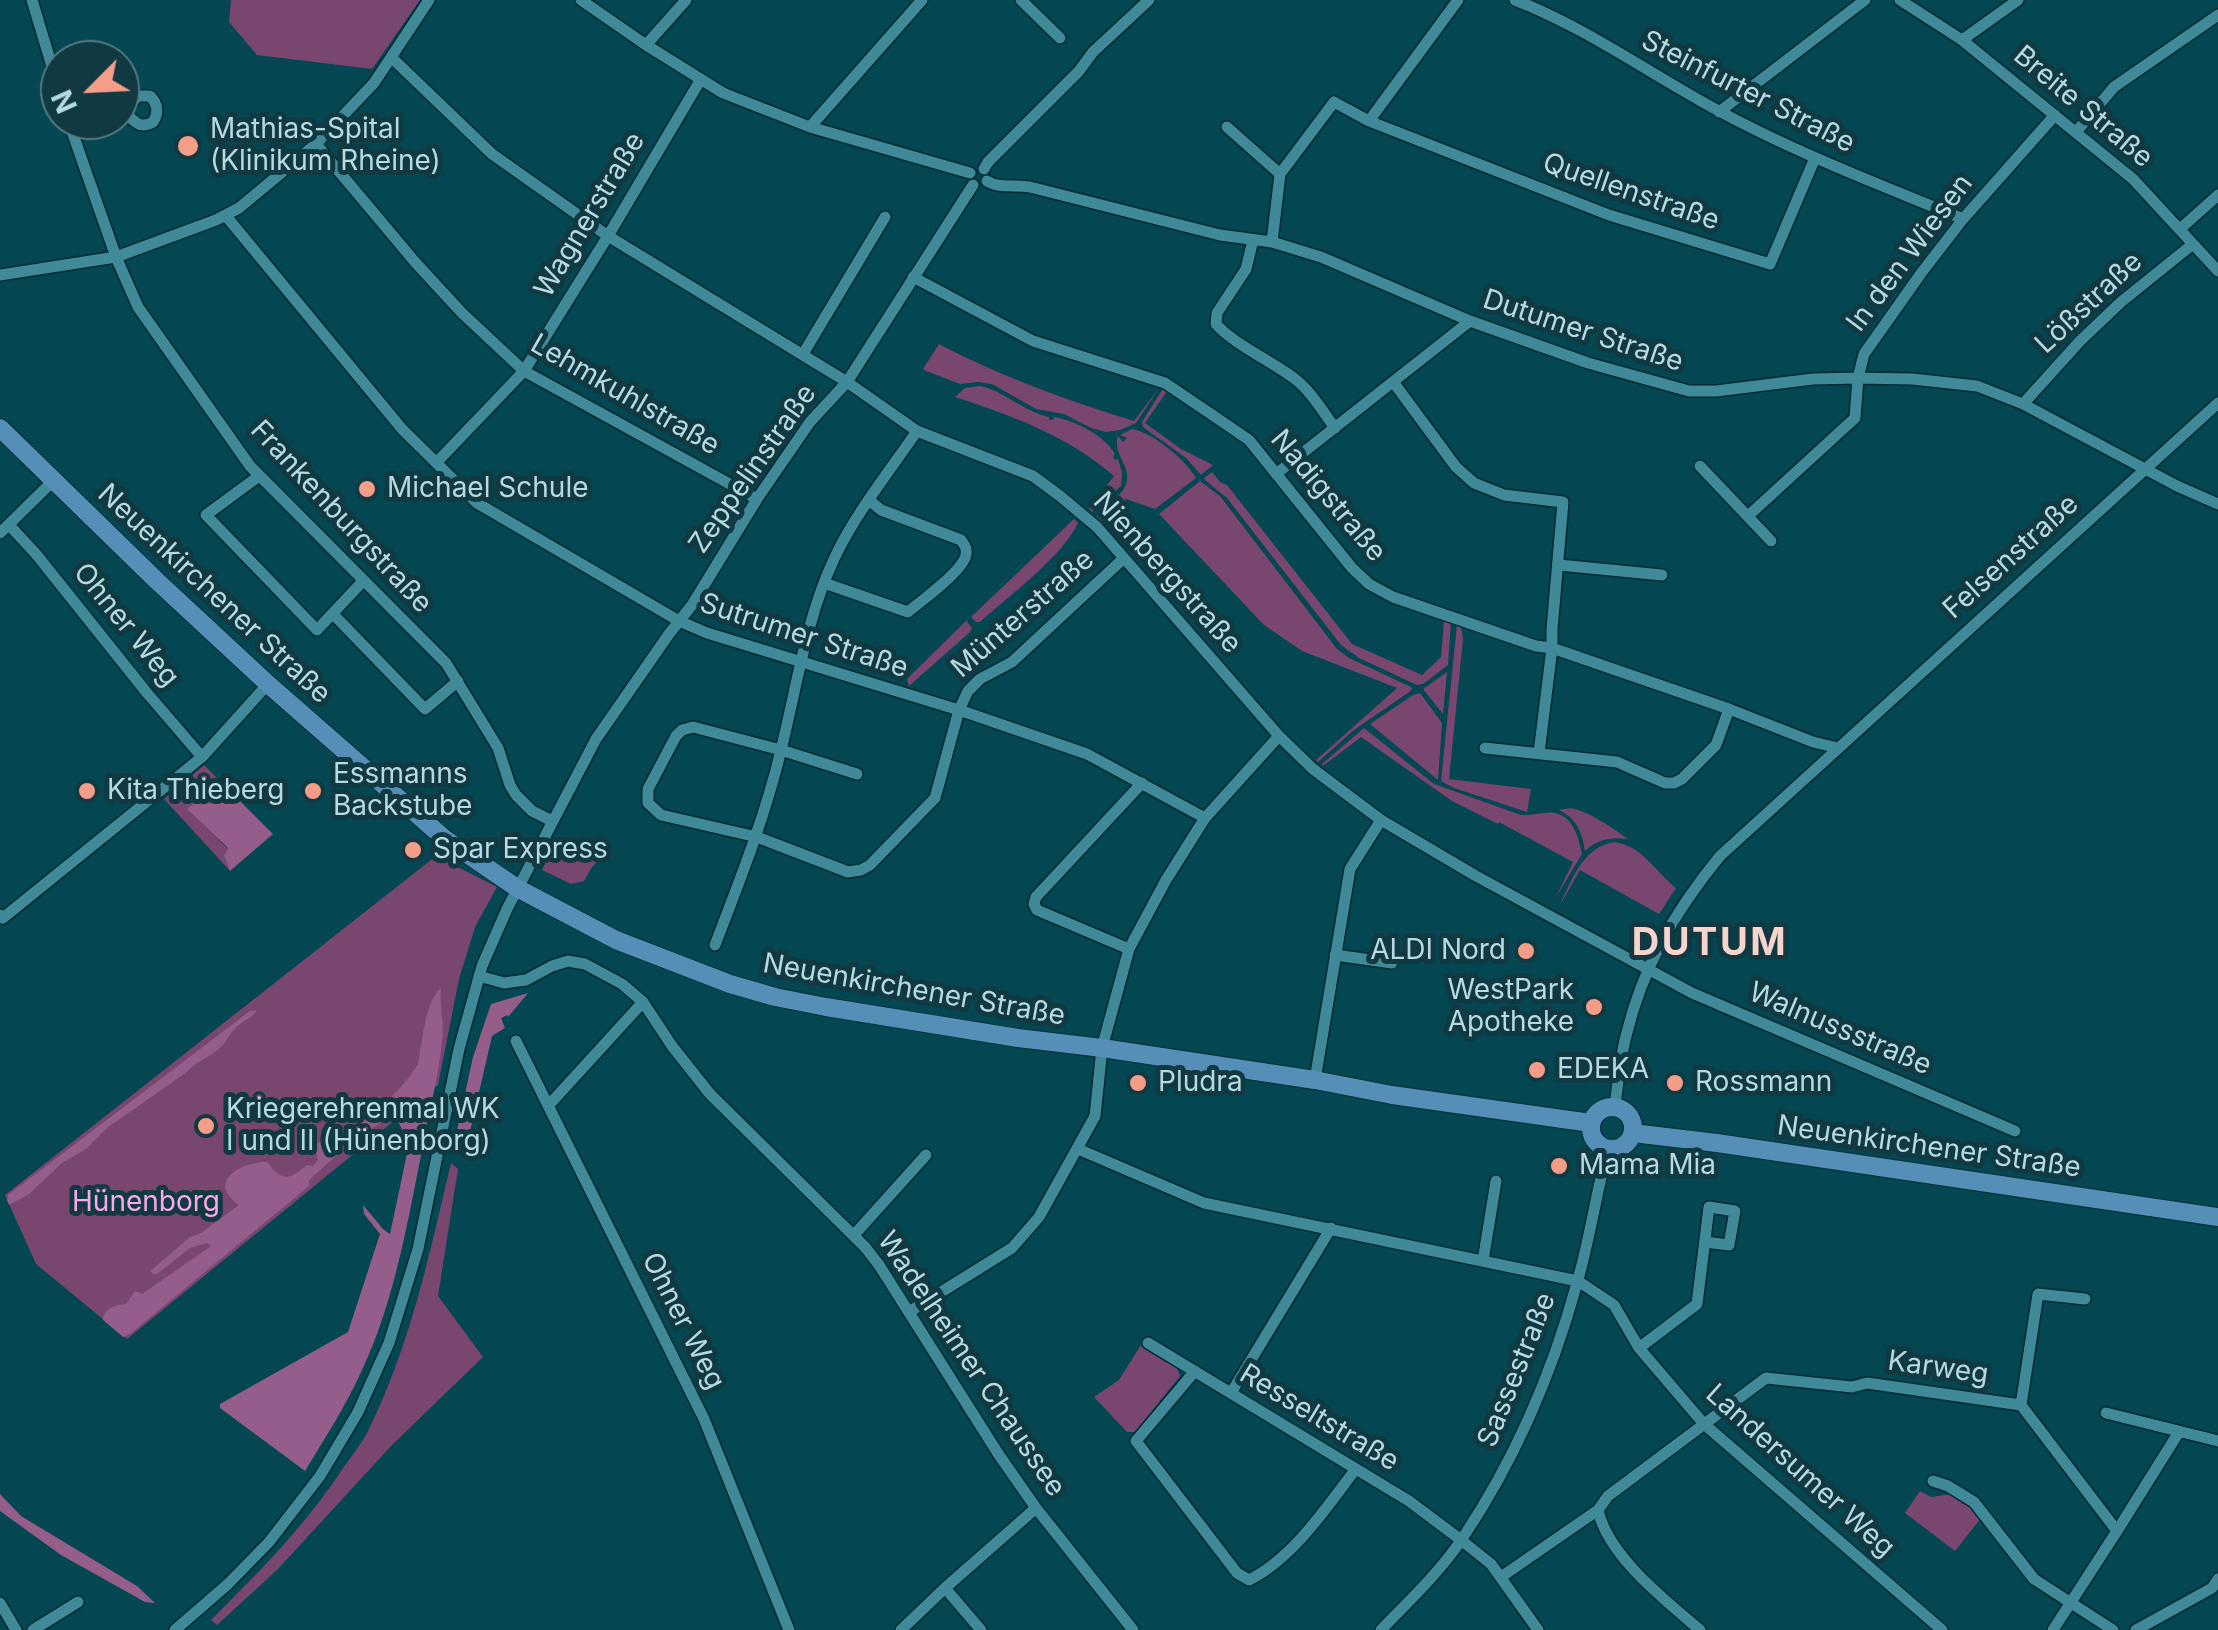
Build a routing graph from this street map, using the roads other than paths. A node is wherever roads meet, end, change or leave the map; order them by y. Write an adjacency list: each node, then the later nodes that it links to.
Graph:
1 (32, 0): 15 (street)
2 (429, 0): 18 (street)
3 (581, 0): 17 (street, Dutumer Straße)
4 (686, 0): 17 (street)
5 (922, 0): 26 (street)
6 (1021, 0): 14 (street)
7 (1149, 0): 32 (street, Zeppelinstraße)
8 (1458, 0): 23 (street)
9 (1515, 0): 21 (street, Steinfurter Straße)
10 (1865, 0): 21 (street)
11 (1900, 0): 16 (street, Breite Straße)
12 (2018, 0): 16 (street)
13 (2218, 16): 27 (street)
14 (1060, 38)
15 (44, 40)
16 (1962, 40): 22 (street, Breite Straße)
17 (646, 45): 19 (street, Dutumer Straße)
18 (392, 58): 29 (street); 38 (street, Nienbergstraße)
19 (701, 79): 26 (street, Dutumer Straße); 38 (street, Wagnerstraße)
20 (140, 96): 24 (street)
21 (1719, 112): 30 (street, Steinfurter Straße)
22 (2055, 115): 27 (street, Breite Straße); 36 (street, In den Wiesen)
23 (1370, 121): 30 (street, Quellenstraße); 31 (street)
24 (140, 125)
25 (1228, 126): 31 (street)
26 (810, 127): 32 (street, Dutumer Straße)
27 (2076, 132): 37 (street, Breite Straße)
28 (75, 140): 42 (street, Frankenburgstraße)
29 (316, 144): 34 (street); 48 (street, Lehmkuhlstraße)
30 (1815, 158): 36 (street, Steinfurter Straße)
31 (1280, 174): 40 (street)
32 (979, 177): 39 (street, Dutumer Straße); 45 (street, Zeppelinstraße)
33 (2218, 195): 37 (street)
34 (226, 216): 42 (street); 57 (street, Sutrumer Straße)
35 (884, 218): 47 (street)
36 (1964, 219): 49 (street, In den Wiesen)
37 (2180, 229): 41 (street, Breite Straße)
38 (608, 236): 47 (street, Nienbergstraße); 48 (street, Wagnerstraße)
39 (1252, 240): 40 (street, Dutumer Straße); 55 (street)
40 (1272, 242): 46 (street, Dutumer Straße)
41 (2193, 244): 43 (street, Breite Straße); 53 (street, Lößstraße)
42 (116, 257): 44 (street); 61 (street, Frankenburgstraße)
43 (2218, 271)
44 (0, 275)
45 (914, 278): 50 (street, Zeppelinstraße); 60 (street, Nadigstraße)
46 (1470, 321): 49 (street, Dutumer Straße); 51 (street)
47 (803, 354): 50 (street, Nienbergstraße)
48 (524, 371): 57 (street, Wagnerstraße); 63 (street, Lehmkuhlstraße)
49 (1858, 378): 53 (street, Dutumer Straße); 66 (street, In den Wiesen)
50 (848, 382): 56 (street, Nienbergstraße); 63 (street, Zeppelinstraße)
51 (1394, 384): 55 (street); 70 (street)
52 (2218, 402): 59 (street, Felsenstraße)
53 (2023, 404): 59 (street, Dutumer Straße)
54 (0, 428): 62 (street, Neuenkirchener Straße)
55 (1335, 428): 60 (street)
56 (917, 432): 64 (street); 69 (street, Nienbergstraße)
57 (437, 462): 75 (street, Sutrumer Straße)
58 (1700, 466): 66 (street)
59 (2145, 468): 65 (street, Dutumer Straße); 84 (street, Felsenstraße)
60 (1276, 474): 76 (street, Nadigstraße)
61 (259, 476): 72 (street, Frankenburgstraße); 74 (street)
62 (54, 480): 67 (street); 79 (street, Neuenkirchener Straße)
63 (757, 499): 75 (street, Zeppelinstraße)
64 (869, 500): 73 (street); 73 (street)
65 (2218, 504)
66 (1748, 516): 68 (street)
67 (5, 530): 87 (street, Ohner Weg)
68 (1771, 542)
69 (1124, 558): 81 (street, Münterstraße); 82 (street, Nienbergstraße)
70 (1558, 565): 71 (street); 76 (street)
71 (1662, 574)
72 (363, 582): 74 (street); 78 (street, Frankenburgstraße)
73 (824, 583): 77 (street)
74 (333, 614): 78 (street)
75 (679, 622): 77 (street, Sutrumer Straße); 92 (street, Zeppelinstraße)
76 (1552, 648): 80 (street, Nadigstraße); 86 (street)
77 (800, 662): 81 (street, Sutrumer Straße); 85 (street)
78 (458, 681): 92 (street, Frankenburgstraße)
79 (268, 684): 87 (street); 94 (street, Neuenkirchener Straße)
80 (1729, 709): 84 (street, Nadigstraße); 86 (street)
81 (959, 710): 89 (street, Sutrumer Straße); 93 (street)
82 (1279, 736): 90 (street); 91 (street, Nienbergstraße)
83 (1485, 748): 86 (street)
84 (1838, 748): 100 (street, Felsenstraße)
85 (781, 750): 88 (street); 93 (street); 93 (street)
86 (1539, 753)
87 (202, 757): 95 (street)
88 (856, 774)
89 (1142, 783): 90 (street, Sutrumer Straße); 97 (street)
90 (1205, 818): 97 (street)
91 (1382, 820): 98 (street); 100 (street, Nienbergstraße)
92 (552, 821): 94 (street, Zeppelinstraße)
93 (757, 837): 96 (street)
94 (518, 888): 101 (street, Zeppelinstraße); 104 (street, Neuenkirchener Straße)
95 (0, 915)
96 (715, 945)
97 (1129, 950): 104 (street)
98 (1335, 955): 99 (street); 105 (street)
99 (1392, 963)
100 (1647, 970): 107 (street, Felsenstraße); 109 (street, Walnussstraße)
101 (479, 976): 102 (street, Wadelheimer Chaussee); 146 (street, Zeppelinstraße)
102 (643, 1002): 106 (street); 117 (street, Wadelheimer Chaussee)
103 (516, 1041): 106 (street, Ohner Weg)
104 (1102, 1048): 105 (street, Neuenkirchener Straße); 111 (street)
105 (1315, 1080): 108 (street, Neuenkirchener Straße)
106 (548, 1106): 147 (street, Ohner Weg)
107 (1614, 1106): 108 (street); 110 (street)
108 (1591, 1123): 112 (street)
109 (2015, 1130)
110 (1633, 1133): 112 (street); 115 (street, Neuenkirchener Straße)
111 (1078, 1149): 116 (street, Landersumer Weg); 122 (street)
112 (1608, 1149): 120 (street, Sassestraße)
113 (926, 1155): 117 (street)
114 (1496, 1181): 119 (street)
115 (2218, 1218)
116 (1331, 1228): 119 (street, Landersumer Weg); 126 (street)
117 (854, 1235): 122 (street, Wadelheimer Chaussee)
118 (1705, 1242): 124 (street)
119 (1483, 1261): 120 (street, Landersumer Weg)
120 (1578, 1280): 124 (street, Landersumer Weg); 137 (street, Sassestraße)
121 (2085, 1299): 127 (street, Karweg)
122 (909, 1312): 134 (street, Wadelheimer Chaussee)
123 (1148, 1342): 125 (street, Resseltstraße)
124 (1640, 1348): 129 (street, Landersumer Weg)
125 (1194, 1372): 126 (street, Resseltstraße); 132 (street)
126 (1231, 1393): 132 (street, Resseltstraße)
127 (2021, 1405): 129 (street, Karweg); 136 (street)
128 (2106, 1414): 130 (street)
129 (1704, 1424): 135 (street, Karweg); 154 (street, Landersumer Weg)
130 (2179, 1432): 131 (street); 136 (street)
131 (2218, 1441)
132 (1355, 1470): 137 (street, Resseltstraße)
133 (1933, 1481): 143 (street)
134 (1036, 1508): 140 (street); 150 (street, Wadelheimer Chaussee)
135 (1598, 1510): 138 (street, Karweg); 153 (street)
136 (2117, 1530): 143 (street)
137 (1461, 1540): 138 (street, Resseltstraße); 151 (street, Sassestraße)
138 (1501, 1577): 152 (street, Resseltstraße)
139 (2218, 1579): 157 (street)
140 (945, 1588): 148 (street); 149 (street)
141 (78, 1602): 145 (street)
142 (0, 1603): 144 (street)
143 (2070, 1604): 155 (street); 156 (street)
144 (16, 1630)
145 (33, 1630)
146 (175, 1630)
147 (789, 1630)
148 (901, 1630)
149 (980, 1630)
150 (1133, 1630)
151 (1381, 1630)
152 (1538, 1630)
153 (1700, 1630)
154 (1942, 1630)
155 (2053, 1630)
156 (2114, 1630)
157 (2136, 1630)

